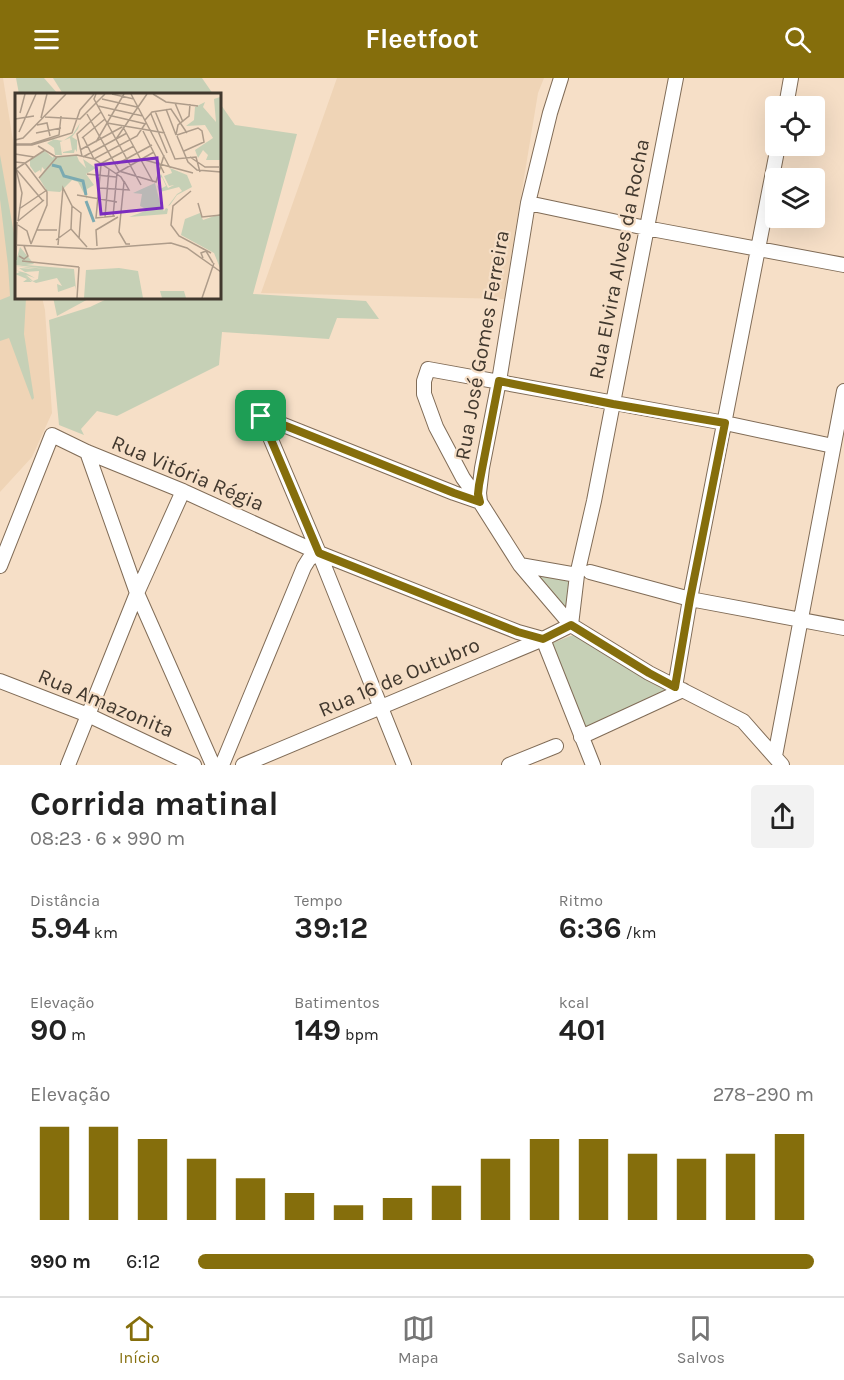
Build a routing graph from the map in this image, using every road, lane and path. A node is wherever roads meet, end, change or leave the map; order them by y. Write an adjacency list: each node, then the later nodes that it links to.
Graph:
1 (561, 78): 6 (street, Rua José Gomes Ferreira)
2 (676, 78): 7 (street, Rua Elvira Alves da Rocha)
3 (791, 78): 4 (street)
4 (788, 96)
5 (776, 156): 8 (street)
6 (528, 203): 7 (street); 10 (street, Rua José Gomes Ferreira)
7 (646, 228): 8 (street); 12 (street, Rua Elvira Alves da Rocha)
8 (758, 249): 9 (street); 13 (street)
9 (844, 265)
10 (499, 381): 12 (street); 17 (street, Rua José Gomes Ferreira); 17 (street)
11 (844, 391): 14 (street)
12 (613, 404): 13 (street); 21 (street, Rua Elvira Alves da Rocha)
13 (725, 423): 14 (street); 23 (street)
14 (833, 446): 24 (street)
15 (87, 452): 16 (street, Rua Vitória Régia); 20 (street, Rua Vitória Régia); 22 (street)
16 (183, 491): 18 (street, Rua Vitória Régia); 22 (street)
17 (480, 502): 18 (street); 19 (street)
18 (319, 553): 27 (street, Rua Vitória Régia); 30 (street); 38 (street)
19 (520, 565): 21 (street); 25 (street)
20 (0, 566)
21 (583, 574): 23 (street); 25 (street, Rua Elvira Alves da Rocha)
22 (137, 593): 31 (street); 37 (street)
23 (690, 599): 24 (street); 29 (street)
24 (801, 620): 26 (street); 34 (street)
25 (571, 625): 27 (street, Rua 16 de Outubro); 29 (street)
26 (844, 628)
27 (543, 639): 30 (street, Rua 16 de Outubro); 32 (street)
28 (0, 681): 31 (street, Rua Amazonita)
29 (679, 688): 32 (street); 34 (street)
30 (380, 707): 39 (street, Rua 16 de Outubro); 40 (street)
31 (88, 715): 35 (street); 36 (street, Rua Amazonita)
32 (581, 737): 42 (street)
33 (556, 746): 41 (street)
34 (780, 763)
35 (68, 765)
36 (194, 765)
37 (213, 765)
38 (222, 765)
39 (243, 765)
40 (404, 765)
41 (509, 765)
42 (593, 765)

